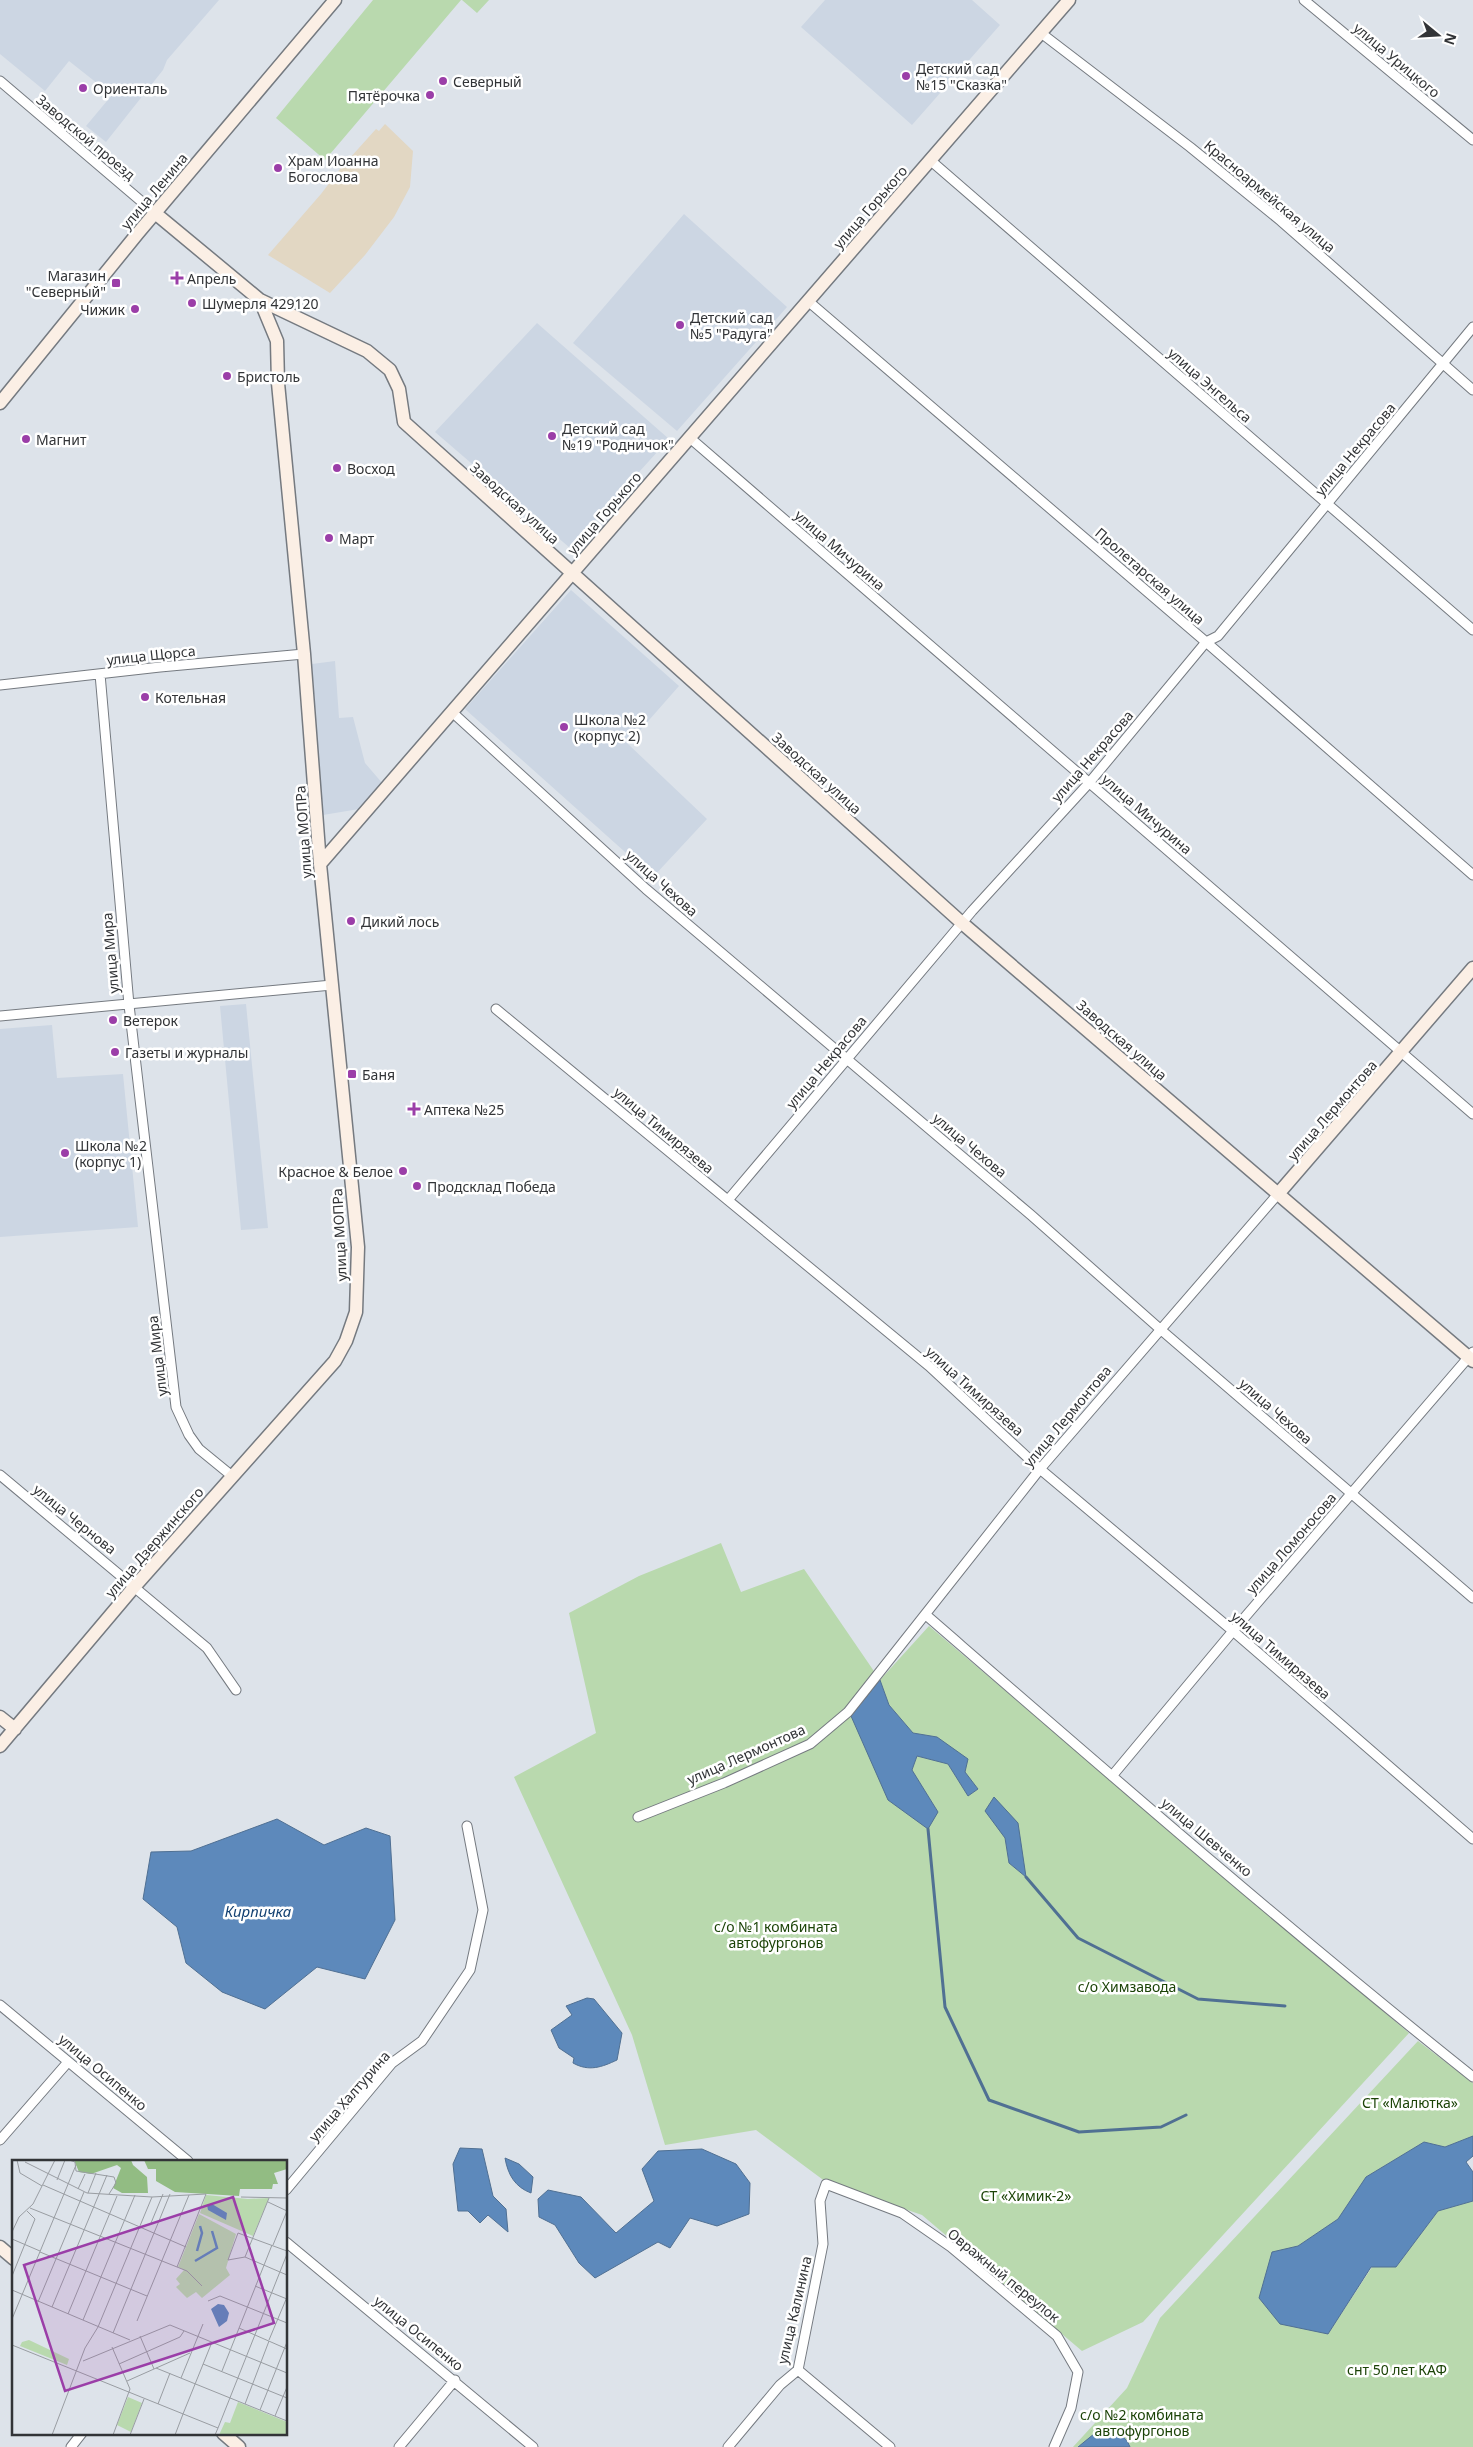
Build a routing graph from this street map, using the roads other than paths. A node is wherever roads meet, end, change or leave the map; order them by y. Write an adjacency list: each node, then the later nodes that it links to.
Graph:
1 (335, 0): 8 (street, улица Ленина)
2 (1069, 0): 4 (street, улица Горького)
3 (1304, 0): 6 (street, улица Урицкого)
4 (1041, 33): 7 (street, улица Горького); 12 (street, Красноармейская улица)
5 (0, 81): 8 (street, Заводской проезд)
6 (1473, 140)
7 (930, 160): 10 (street, улица Горького); 16 (street, улица Энгельса)
8 (155, 213): 9 (street, Заводская улица); 14 (street, улица Ленина)
9 (260, 300): 17 (street, Заводская улица); 20 (street, улица МОПРа)
10 (808, 301): 15 (street, улица Горького); 19 (street, Пролетарская улица)
11 (1473, 327): 12 (street, улица Некрасова)
12 (1444, 365): 13 (street, Красноармейская улица); 16 (street, улица Некрасова)
13 (1473, 390)
14 (0, 403)
15 (690, 438): 17 (street, улица Горького); 24 (street, улица Мичурина)
16 (1326, 504): 18 (street, улица Энгельса); 19 (street, улица Некрасова)
17 (571, 574): 23 (street, улица Горького); 27 (street, Заводская улица)
18 (1473, 630)
19 (1206, 642): 24 (street, улица Некрасова); 26 (street, Пролетарская улица)
20 (304, 654): 21 (street, улица Щорса); 25 (street, улица МОПРа)
21 (100, 674): 22 (street, улица Щорса); 30 (street, улица Мира)
22 (0, 686)
23 (452, 712): 25 (street, улица Горького); 34 (street, улица Чехова)
24 (1090, 783): 27 (street, улица Некрасова); 33 (street, улица Мичурина)
25 (320, 864): 29 (street, улица МОПРа)
26 (1473, 875)
27 (962, 923): 34 (street, улица Некрасова); 36 (street, Заводская улица)
28 (1473, 968): 33 (street, улица Лермонтова)
29 (332, 985): 30 (street); 40 (street, улица МОПРа)
30 (129, 1006): 32 (street); 43 (street, улица Мира)
31 (496, 1009): 37 (street, улица Тимирязева)
32 (0, 1016)
33 (1402, 1052): 35 (street, улица Мичурина); 36 (street, улица Лермонтова)
34 (847, 1059): 37 (street, улица Некрасова); 38 (street, улица Чехова)
35 (1473, 1114)
36 (1278, 1194): 38 (street, улица Лермонтова); 39 (street, Заводская улица)
37 (728, 1200): 41 (street, улица Тимирязева)
38 (1160, 1329): 41 (street, улица Лермонтова); 44 (street, улица Чехова)
39 (1472, 1357): 44 (street, улица Ломоносова)
40 (335, 1361): 43 (street, улица Дзержинского)
41 (1040, 1469): 47 (street, улица Лермонтова); 48 (street, улица Тимирязева)
42 (0, 1475): 45 (street, улица Чернова)
43 (232, 1476): 45 (street, улица Дзержинского)
44 (1352, 1495): 46 (street, улица Чехова); 48 (street, улица Ломоносова)
45 (135, 1586): 49 (street, улица Чернова); 51 (street, улица Дзержинского)
46 (1473, 1598)
47 (926, 1616): 53 (street, улица Шевченко); 54 (street, улица Лермонтова)
48 (1233, 1631): 53 (street, улица Ломоносова); 56 (street, улица Тимирязева)
49 (236, 1690)
50 (0, 1717): 51 (street)
51 (15, 1729): 52 (street, улица Дзержинского)
52 (0, 1746)
53 (1112, 1776): 59 (street, улица Шевченко)
54 (638, 1817)
55 (467, 1826): 63 (street, улица Халтурина)
56 (1473, 1839)
57 (0, 2005): 58 (street, улица Осипенко)
58 (68, 2062): 60 (street); 61 (street, улица Осипенко)
59 (1473, 2077)
60 (0, 2140)
61 (187, 2160)
62 (826, 2184): 67 (street, улица Калинина); 77 (street, Овражный переулок)
63 (288, 2188)
64 (288, 2244): 68 (street, улица Осипенко)
65 (0, 2247): 66 (street)
66 (12, 2257)
67 (798, 2370): 75 (street, улица Калинина); 76 (street)
68 (455, 2380): 73 (street); 74 (street, улица Осипенко)
69 (81, 2434): 71 (street)
70 (224, 2434): 72 (street)
71 (72, 2447)
72 (240, 2447)
73 (399, 2447)
74 (533, 2447)
75 (728, 2447)
76 (890, 2447)
77 (1054, 2447)

